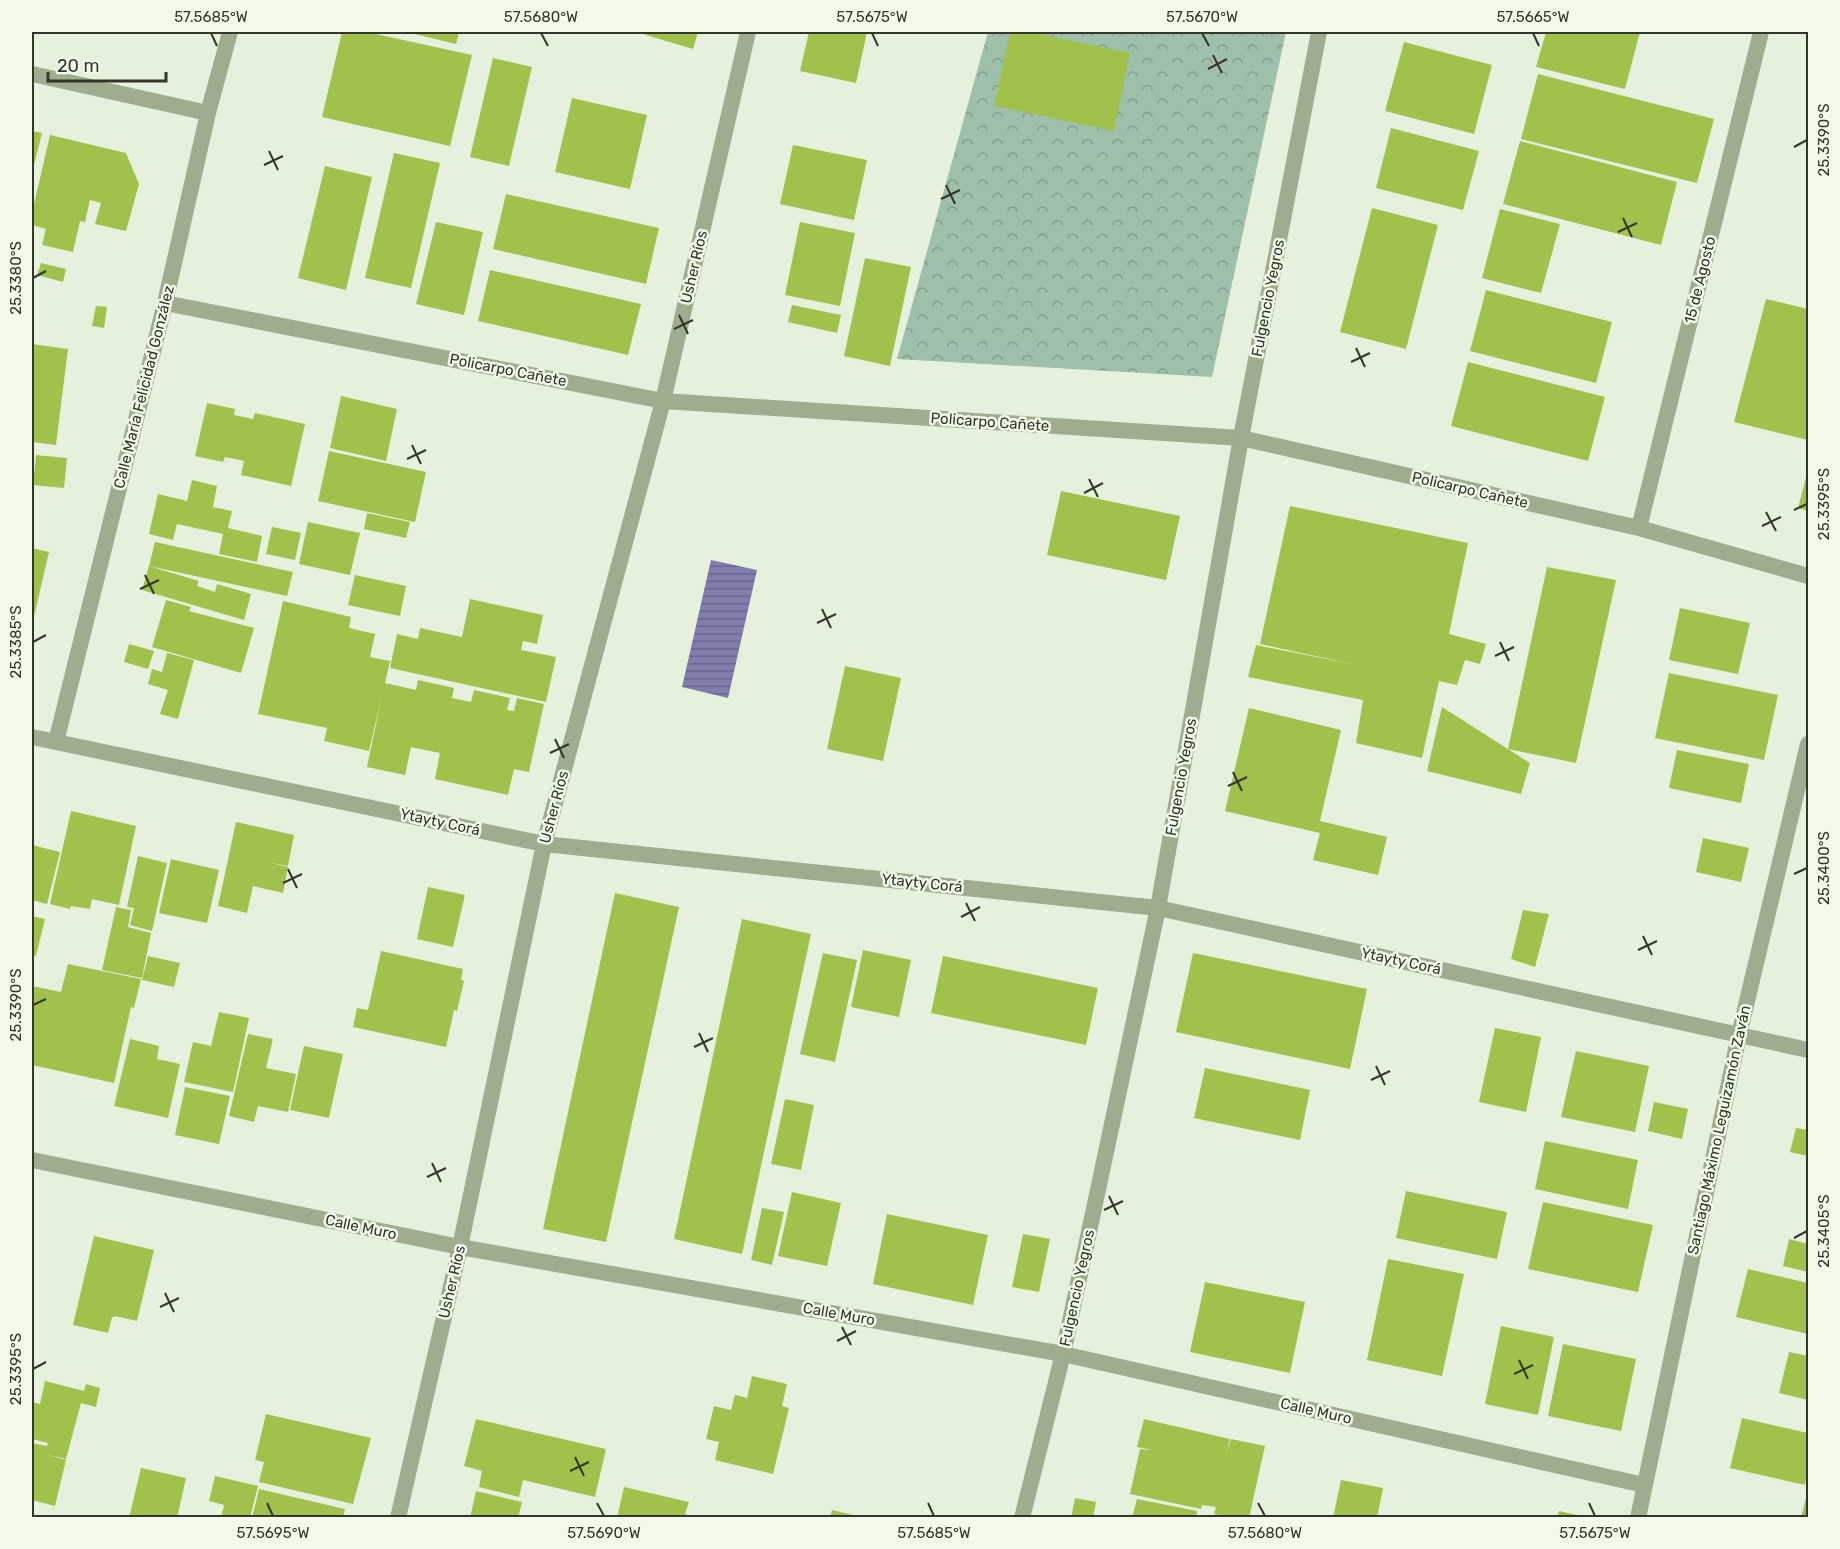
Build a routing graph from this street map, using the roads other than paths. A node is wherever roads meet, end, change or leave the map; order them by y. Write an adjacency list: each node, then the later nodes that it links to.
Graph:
1 (230, 32): 6 (street, Calle María Felicidad González)
2 (748, 32): 8 (street, Usher Ríos)
3 (1319, 32): 9 (street, Fulgencio Yegros)
4 (1761, 32): 10 (street, 15 de Agosto)
5 (32, 74): 6 (street)
6 (208, 113): 7 (street, Calle María Felicidad González)
7 (165, 303): 8 (street, Policarpo Cañete); 13 (street, Calle María Felicidad González)
8 (663, 401): 9 (street, Policarpo Cañete); 15 (street, Usher Ríos)
9 (1241, 438): 10 (street, Policarpo Cañete); 16 (street, Fulgencio Yegros)
10 (1639, 528): 11 (street, Policarpo Cañete)
11 (1809, 576)
12 (32, 737): 13 (street, Ytayty Corá)
13 (56, 742): 15 (street, Ytayty Corá)
14 (1809, 744): 17 (street, Santiago Máximo Leguizamón Zaván)
15 (543, 844): 16 (street, Ytayty Corá); 20 (street, Usher Ríos)
16 (1158, 908): 17 (street, Ytayty Corá); 21 (street, Fulgencio Yegros)
17 (1739, 1035): 18 (street, Ytayty Corá); 22 (street, Santiago Máximo Leguizamón Zaván)
18 (1809, 1050)
19 (32, 1160): 20 (street, Calle Muro)
20 (460, 1247): 21 (street, Calle Muro); 23 (street, Usher Ríos)
21 (1063, 1354): 22 (street, Calle Muro); 24 (street, Fulgencio Yegros)
22 (1644, 1485): 25 (street, Santiago Máximo Leguizamón Zaván)
23 (398, 1518)
24 (1022, 1518)
25 (1638, 1518)

